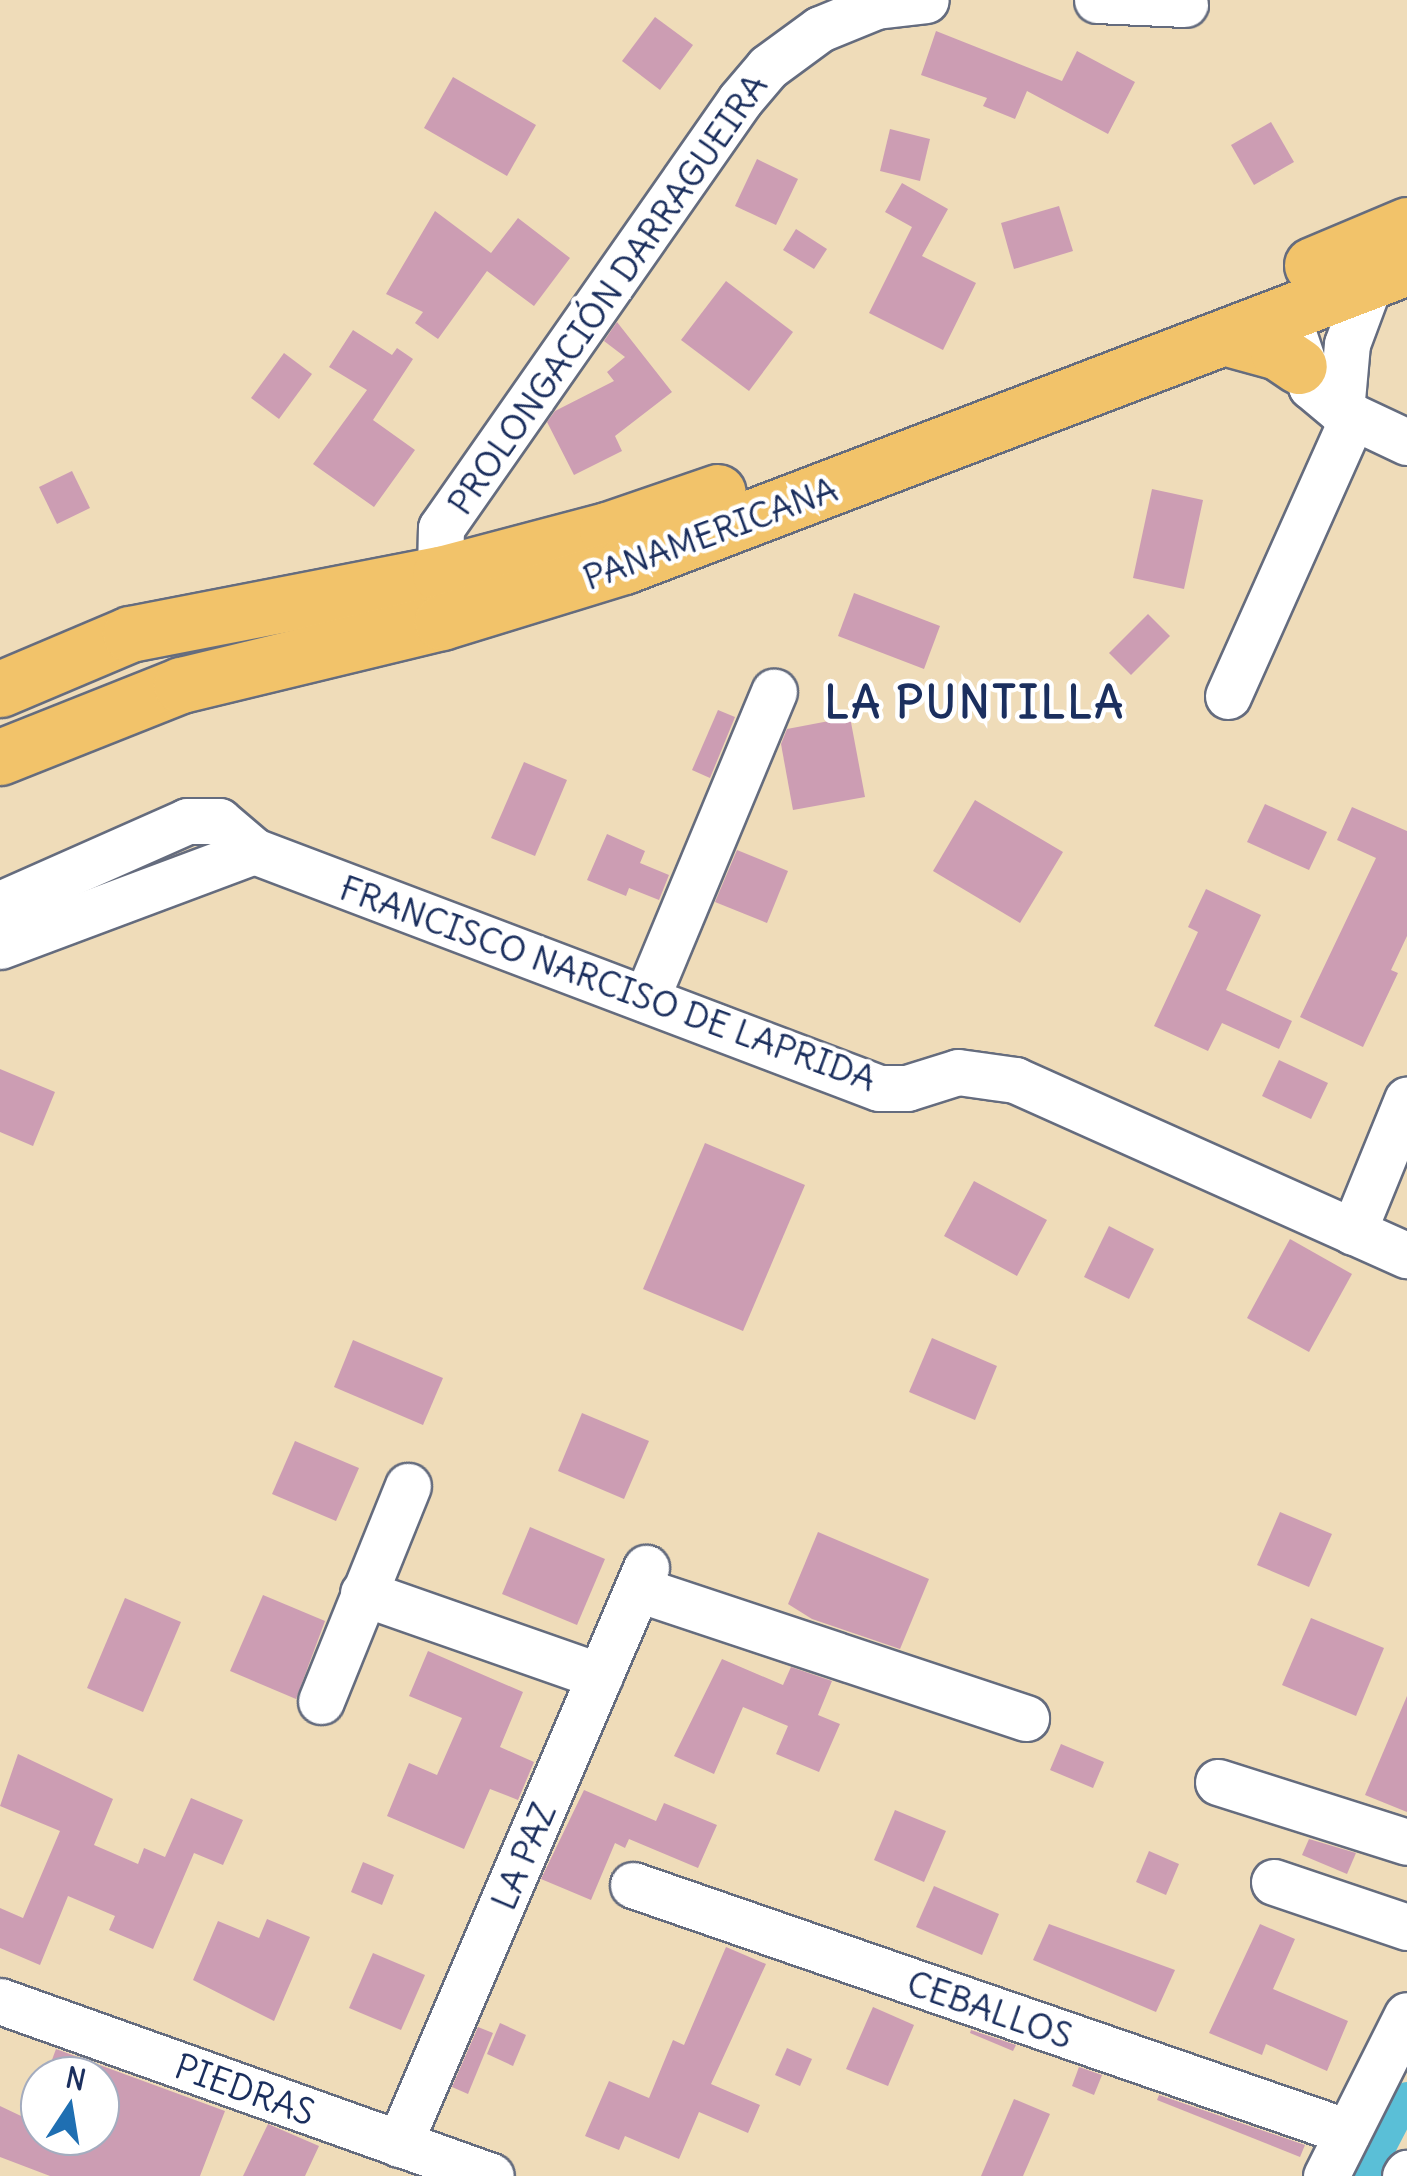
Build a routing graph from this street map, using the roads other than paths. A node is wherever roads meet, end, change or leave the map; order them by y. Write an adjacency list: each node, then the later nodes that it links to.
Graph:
1 (926, 0): 11 (street, PROLONGACIÓN DARRAGUEIRA)
2 (1097, 0): 3 (street)
3 (1185, 4)
4 (1407, 225): 5 (main road, PANAMERICANA)
5 (1366, 270): 6 (main road, PANAMERICANA); 9 (street); 11 (main road, PANAMERICANA)
6 (1295, 310): 7 (main road, PANAMERICANA); 8 (street)
7 (1227, 338): 8 (main road); 15 (main road, PANAMERICANA)
8 (1299, 366): 9 (street)
9 (1347, 414): 10 (street); 14 (street)
10 (1407, 442)
11 (440, 574): 12 (main road, PANAMERICANA)
12 (0, 688)
13 (774, 692): 19 (street)
14 (1228, 696)
15 (0, 757)
16 (254, 850): 17 (street, FRANCISCO NARCISO DE LAPRIDA); 18 (street); 19 (street, FRANCISCO NARCISO DE LAPRIDA)
17 (0, 904)
18 (0, 946)
19 (646, 999): 21 (street, FRANCISCO NARCISO DE LAPRIDA)
20 (1407, 1100): 21 (street)
21 (1353, 1232): 22 (street, FRANCISCO NARCISO DE LAPRIDA)
22 (1407, 1255)
23 (408, 1486): 24 (street)
24 (363, 1593): 25 (street); 26 (street)
25 (600, 1676): 27 (street, LA PAZ); 36 (street, LA PAZ)
26 (321, 1701)
27 (1026, 1718)
28 (1218, 1782): 29 (street)
29 (1407, 1842)
30 (1274, 1882): 32 (street)
31 (632, 1885): 35 (street, CEBALLOS)
32 (1407, 1928)
33 (0, 2002): 36 (street, PIEDRAS)
34 (1407, 2016): 35 (street)
35 (1348, 2132): 38 (street)
36 (399, 2144): 37 (street, PIEDRAS)
37 (490, 2176)
38 (1326, 2176)

